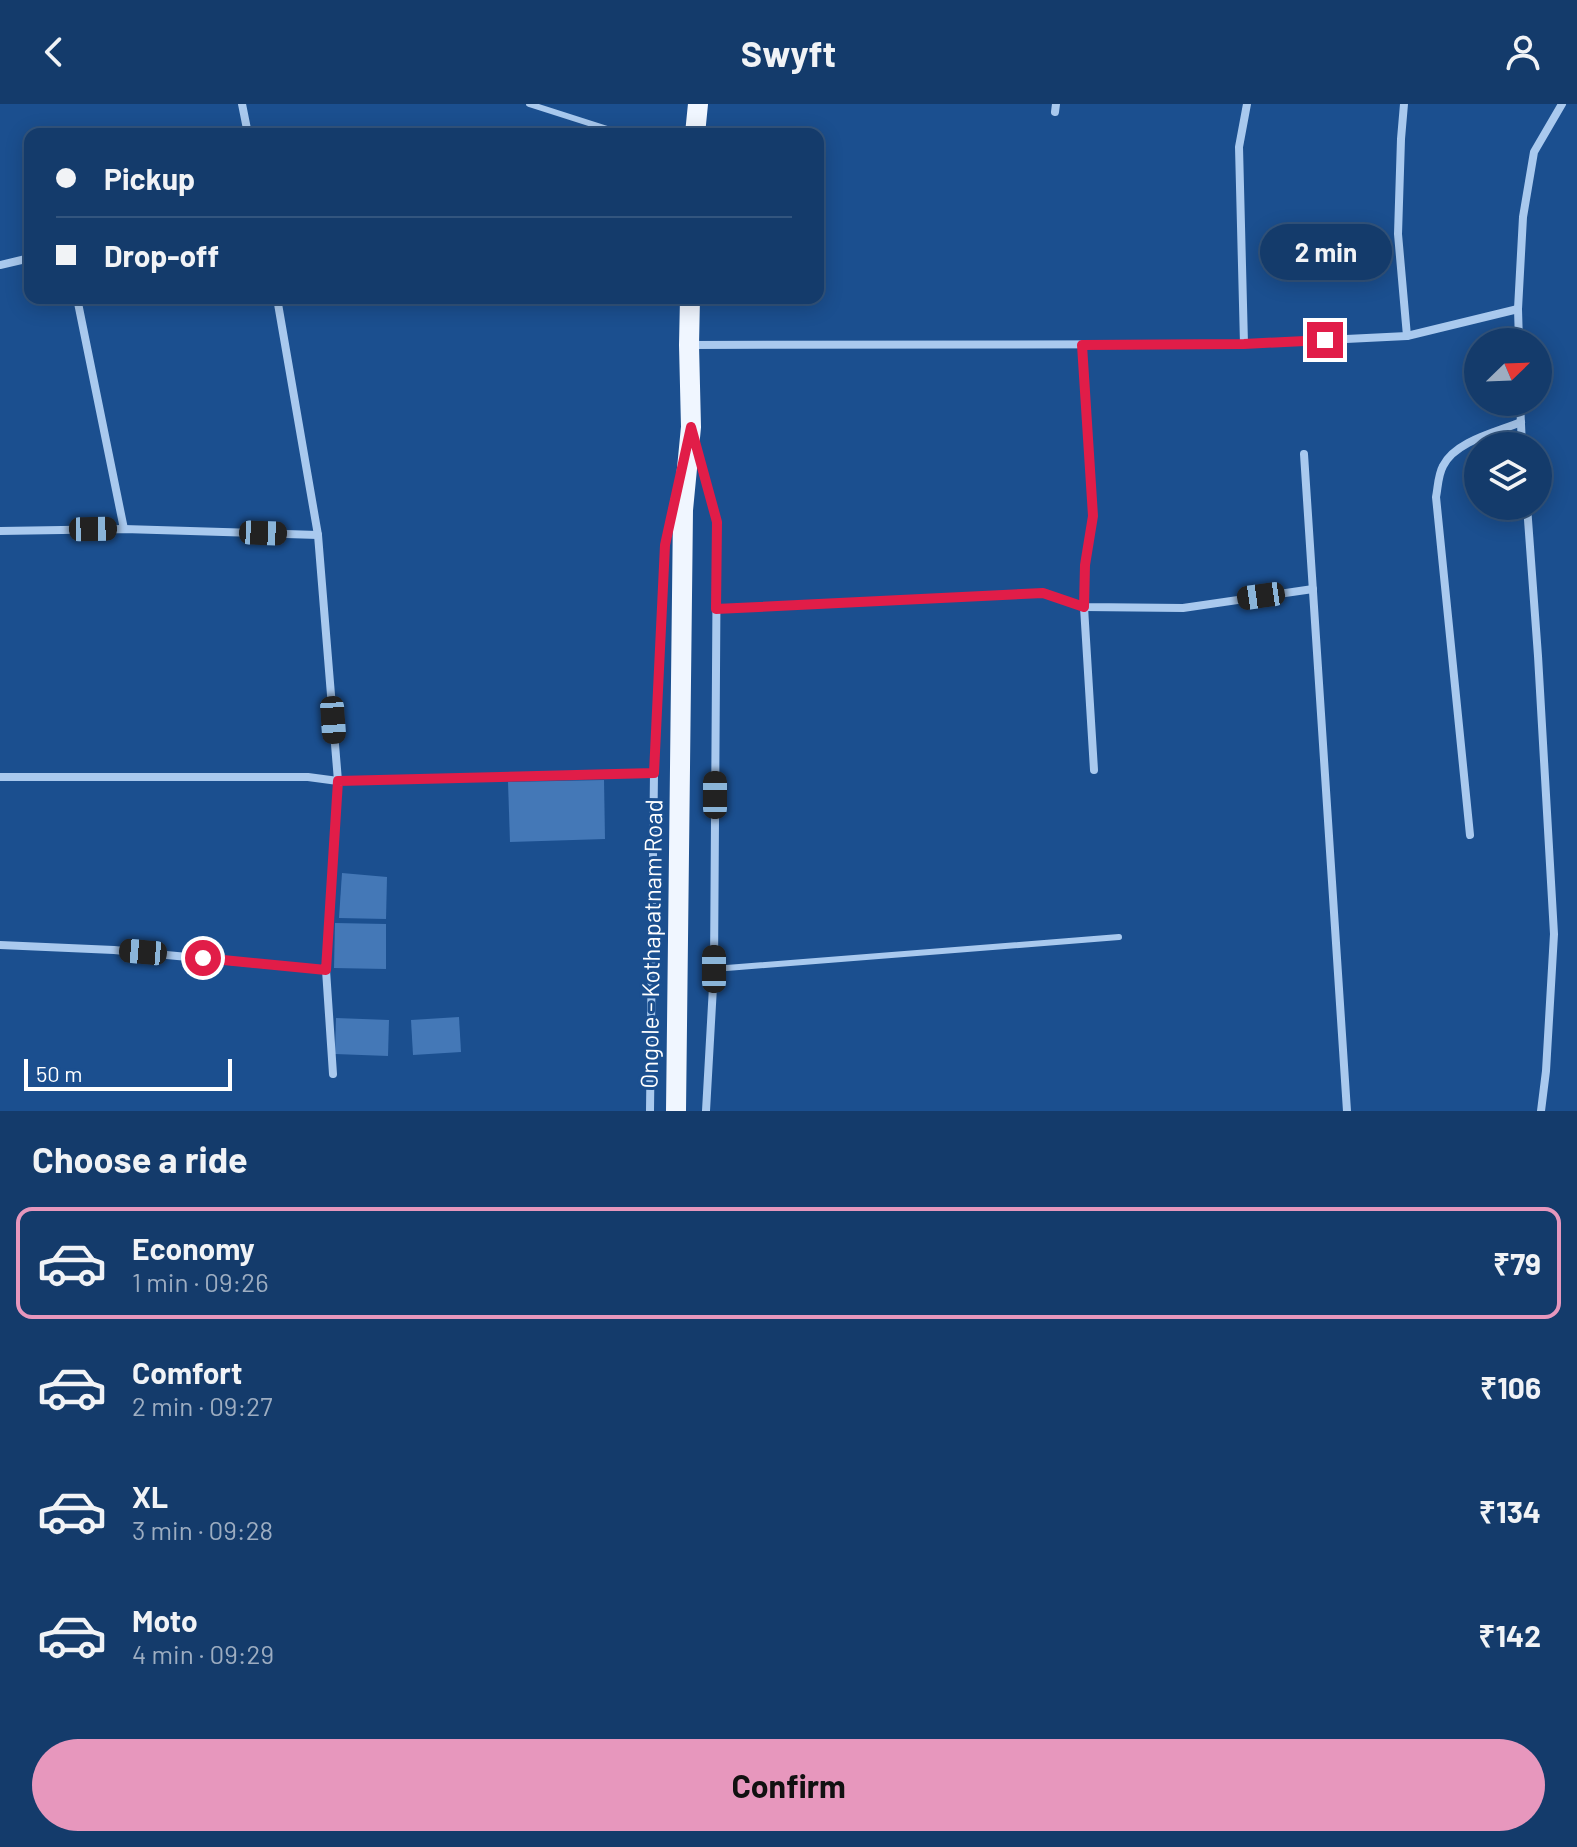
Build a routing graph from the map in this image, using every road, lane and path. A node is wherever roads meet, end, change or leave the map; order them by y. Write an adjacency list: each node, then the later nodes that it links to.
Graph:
1 (242, 104): 7 (street)
2 (529, 104): 8 (lane)
3 (698, 104): 9 (main road)
4 (1247, 104): 18 (street)
5 (1404, 104): 17 (street)
6 (1562, 104): 15 (street)
7 (247, 128)
8 (604, 128)
9 (696, 128)
10 (24, 259): 11 (street)
11 (0, 265)
12 (78, 304): 27 (street)
13 (278, 304): 29 (street)
14 (690, 304): 19 (main road, Ongole - Kothapatnam Road)
15 (1518, 309): 16 (street); 17 (street)
16 (1519, 328)
17 (1407, 336): 18 (street)
18 (1244, 344): 20 (street)
19 (689, 345): 20 (street); 23 (main road, Ongole - Kothapatnam Road)
20 (1082, 345): 31 (street)
21 (1521, 416): 22 (street)
22 (1521, 422): 24 (street); 37 (street)
23 (691, 427): 32 (street); 34 (street); 44 (main road, Ongole - Kothapatnam Road)
24 (1521, 432)
25 (1304, 454): 30 (street)
26 (1528, 520): 47 (street)
27 (124, 529): 28 (street); 29 (street)
28 (0, 531)
29 (318, 535): 36 (street)
30 (1313, 589): 31 (street); 46 (street)
31 (1084, 607): 32 (street); 33 (street)
32 (716, 609): 40 (street)
33 (1094, 770)
34 (654, 773): 36 (street); 43 (street)
35 (0, 777): 36 (street)
36 (338, 781): 41 (street)
37 (1470, 835)
38 (1119, 937): 40 (lane)
39 (0, 945): 41 (street)
40 (714, 969): 45 (street)
41 (326, 970): 42 (street)
42 (333, 1074)
43 (650, 1111)
44 (676, 1111)
45 (706, 1111)
46 (1347, 1111)
47 (1541, 1111)

